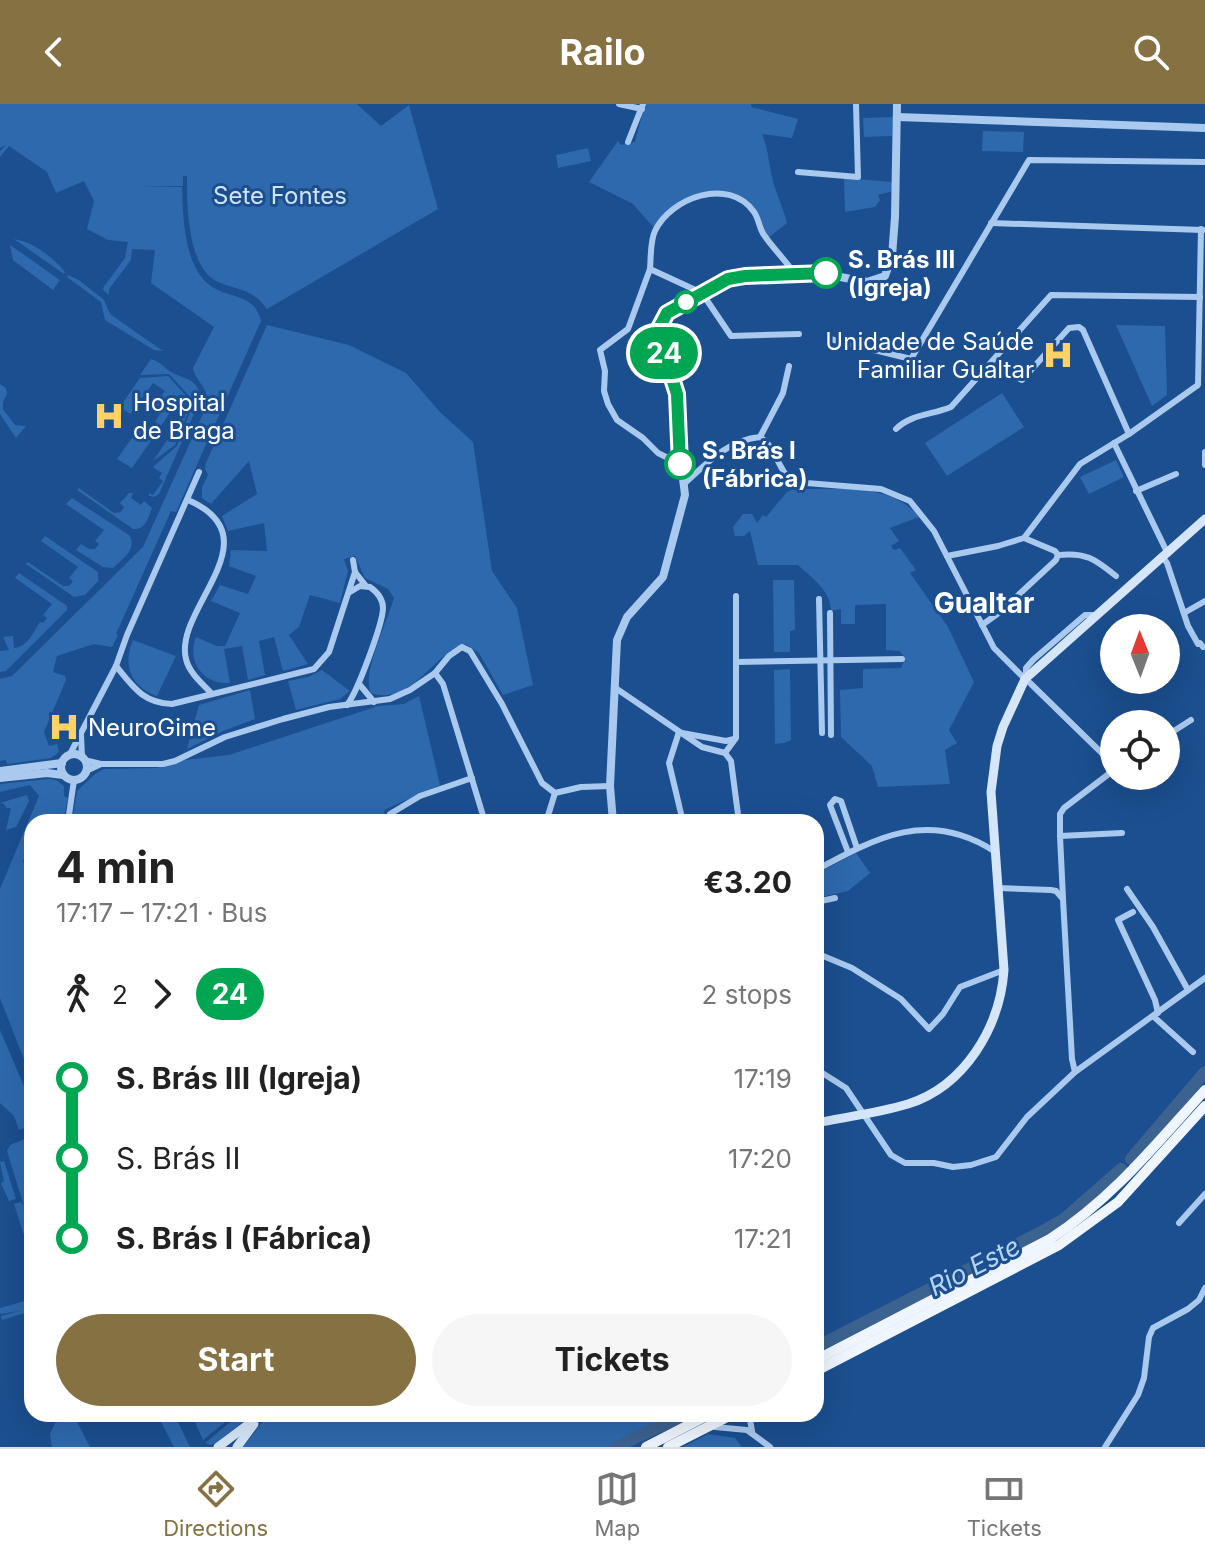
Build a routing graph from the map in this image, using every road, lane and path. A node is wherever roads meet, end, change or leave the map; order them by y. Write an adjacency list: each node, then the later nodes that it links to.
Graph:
1 (619, 104): 4 (street)
2 (856, 104): 9 (street)
3 (897, 104): 5 (street)
4 (642, 106): 7 (street)
5 (897, 117): 6 (street); 13 (street)
6 (1205, 128)
7 (628, 142)
8 (1205, 162): 10 (street)
9 (798, 172)
10 (991, 223): 11 (street); 17 (street)
11 (1203, 230): 15 (street)
12 (650, 269): 13 (street); 14 (street); 25 (street)
13 (795, 274): 14 (street)
14 (702, 293): 16 (street); 25 (street)
15 (1200, 297): 18 (street); 21 (street)
16 (799, 334)
17 (830, 339)
18 (990, 364): 20 (street); 21 (street)
19 (789, 366): 22 (street)
20 (896, 429)
21 (1129, 434): 23 (street)
22 (760, 437): 29 (street); 36 (street)
23 (1114, 443): 30 (street); 33 (street)
24 (1205, 452): 26 (street)
25 (680, 464): 29 (street)
26 (1205, 465)
27 (199, 472): 31 (street)
28 (1176, 474): 30 (street)
29 (685, 483): 58 (street)
30 (1136, 491): 34 (street)
31 (188, 500): 54 (street); 59 (street)
32 (1205, 519): 34 (main road)
33 (1024, 538): 35 (street); 36 (street)
34 (1164, 554): 46 (street); 47 (main road)
35 (1058, 555): 39 (street); 48 (street)
36 (947, 556): 48 (street)
37 (353, 560): 38 (street)
38 (355, 572): 40 (street); 41 (street)
39 (1116, 576)
40 (366, 586): 41 (street); 57 (street)
41 (350, 592): 59 (street)
42 (736, 596): 53 (street)
43 (819, 599): 51 (street)
44 (1205, 601): 46 (street)
45 (830, 613): 52 (street)
46 (1184, 613): 49 (street)
47 (1095, 615): 56 (main road); 56 (street)
48 (982, 625): 56 (street)
49 (1203, 647)
50 (902, 659): 52 (street)
51 (821, 661): 52 (street); 53 (street); 65 (street)
52 (831, 661): 67 (street)
53 (736, 662): 68 (street)
54 (116, 666): 59 (street); 66 (street)
55 (435, 673): 60 (street); 78 (street); 82 (street)
56 (1026, 682): 70 (street); 93 (main road)
57 (360, 685): 60 (street); 61 (street)
58 (614, 687): 64 (street); 81 (street)
59 (212, 694)
60 (374, 702): 61 (street)
61 (347, 705): 73 (street)
62 (1191, 720): 63 (street)
63 (1180, 727)
64 (679, 732): 68 (street); 69 (street); 88 (street)
65 (822, 733)
66 (81, 735): 71 (street); 72 (street)
67 (831, 735)
68 (736, 738): 69 (street)
69 (725, 753): 89 (street)
70 (1100, 753)
71 (83, 759): 72 (street); 73 (street); 75 (street)
72 (65, 760): 74 (street); 76 (street)
73 (101, 764): 75 (street)
74 (0, 771)
75 (86, 771): 80 (street)
76 (63, 775): 77 (street); 80 (street)
77 (0, 778)
78 (472, 778): 84 (street); 85 (street)
79 (1100, 778): 91 (street)
80 (74, 780): 83 (street)
81 (610, 786): 82 (street); 87 (street)
82 (555, 793): 86 (street)
83 (69, 814)
84 (390, 814)
85 (483, 814)
86 (548, 814)
87 (612, 814)
88 (681, 814)
89 (738, 814)
90 (1122, 833): 91 (street)
91 (1060, 836): 102 (street)
92 (974, 838): 93 (street); 94 (street); 95 (street)
93 (993, 839): 95 (main road)
94 (857, 848): 96 (street); 96 (street)
95 (994, 851): 100 (main road)
96 (846, 853): 97 (street)
97 (824, 865)
98 (1127, 889): 109 (street)
99 (1021, 890): 100 (street); 102 (street); 104 (street)
100 (998, 891): 104 (main road)
101 (835, 898): 103 (street)
102 (1063, 899): 114 (street)
103 (824, 900)
104 (999, 907): 107 (main road)
105 (1133, 912): 110 (street)
106 (824, 959): 107 (street)
107 (1004, 970): 118 (main road)
108 (1205, 978): 109 (street)
109 (1188, 990): 111 (street)
110 (1155, 1000): 111 (street); 112 (street)
111 (1169, 1005): 112 (street)
112 (1156, 1015): 113 (street); 114 (street)
113 (1193, 1052)
114 (1075, 1072): 118 (street)
115 (824, 1074): 118 (street)
116 (1205, 1090): 123 (main road)
117 (1205, 1106): 124 (main road)
118 (864, 1114): 119 (main road)
119 (824, 1122)
120 (1205, 1194): 121 (street)
121 (1179, 1223)
122 (1205, 1288): 139 (street)
123 (824, 1356)
124 (824, 1367)
125 (251, 1422): 134 (main road)
126 (256, 1422): 135 (main road)
127 (690, 1422): 132 (street)
128 (695, 1422): 132 (main road)
129 (717, 1422): 131 (main road)
130 (750, 1422): 133 (street)
131 (707, 1427): 133 (street); 137 (main road)
132 (684, 1428): 136 (main road)
133 (754, 1434): 138 (street)
134 (218, 1447)
135 (237, 1447)
136 (646, 1447)
137 (668, 1447)
138 (770, 1447)
139 (1105, 1447)

